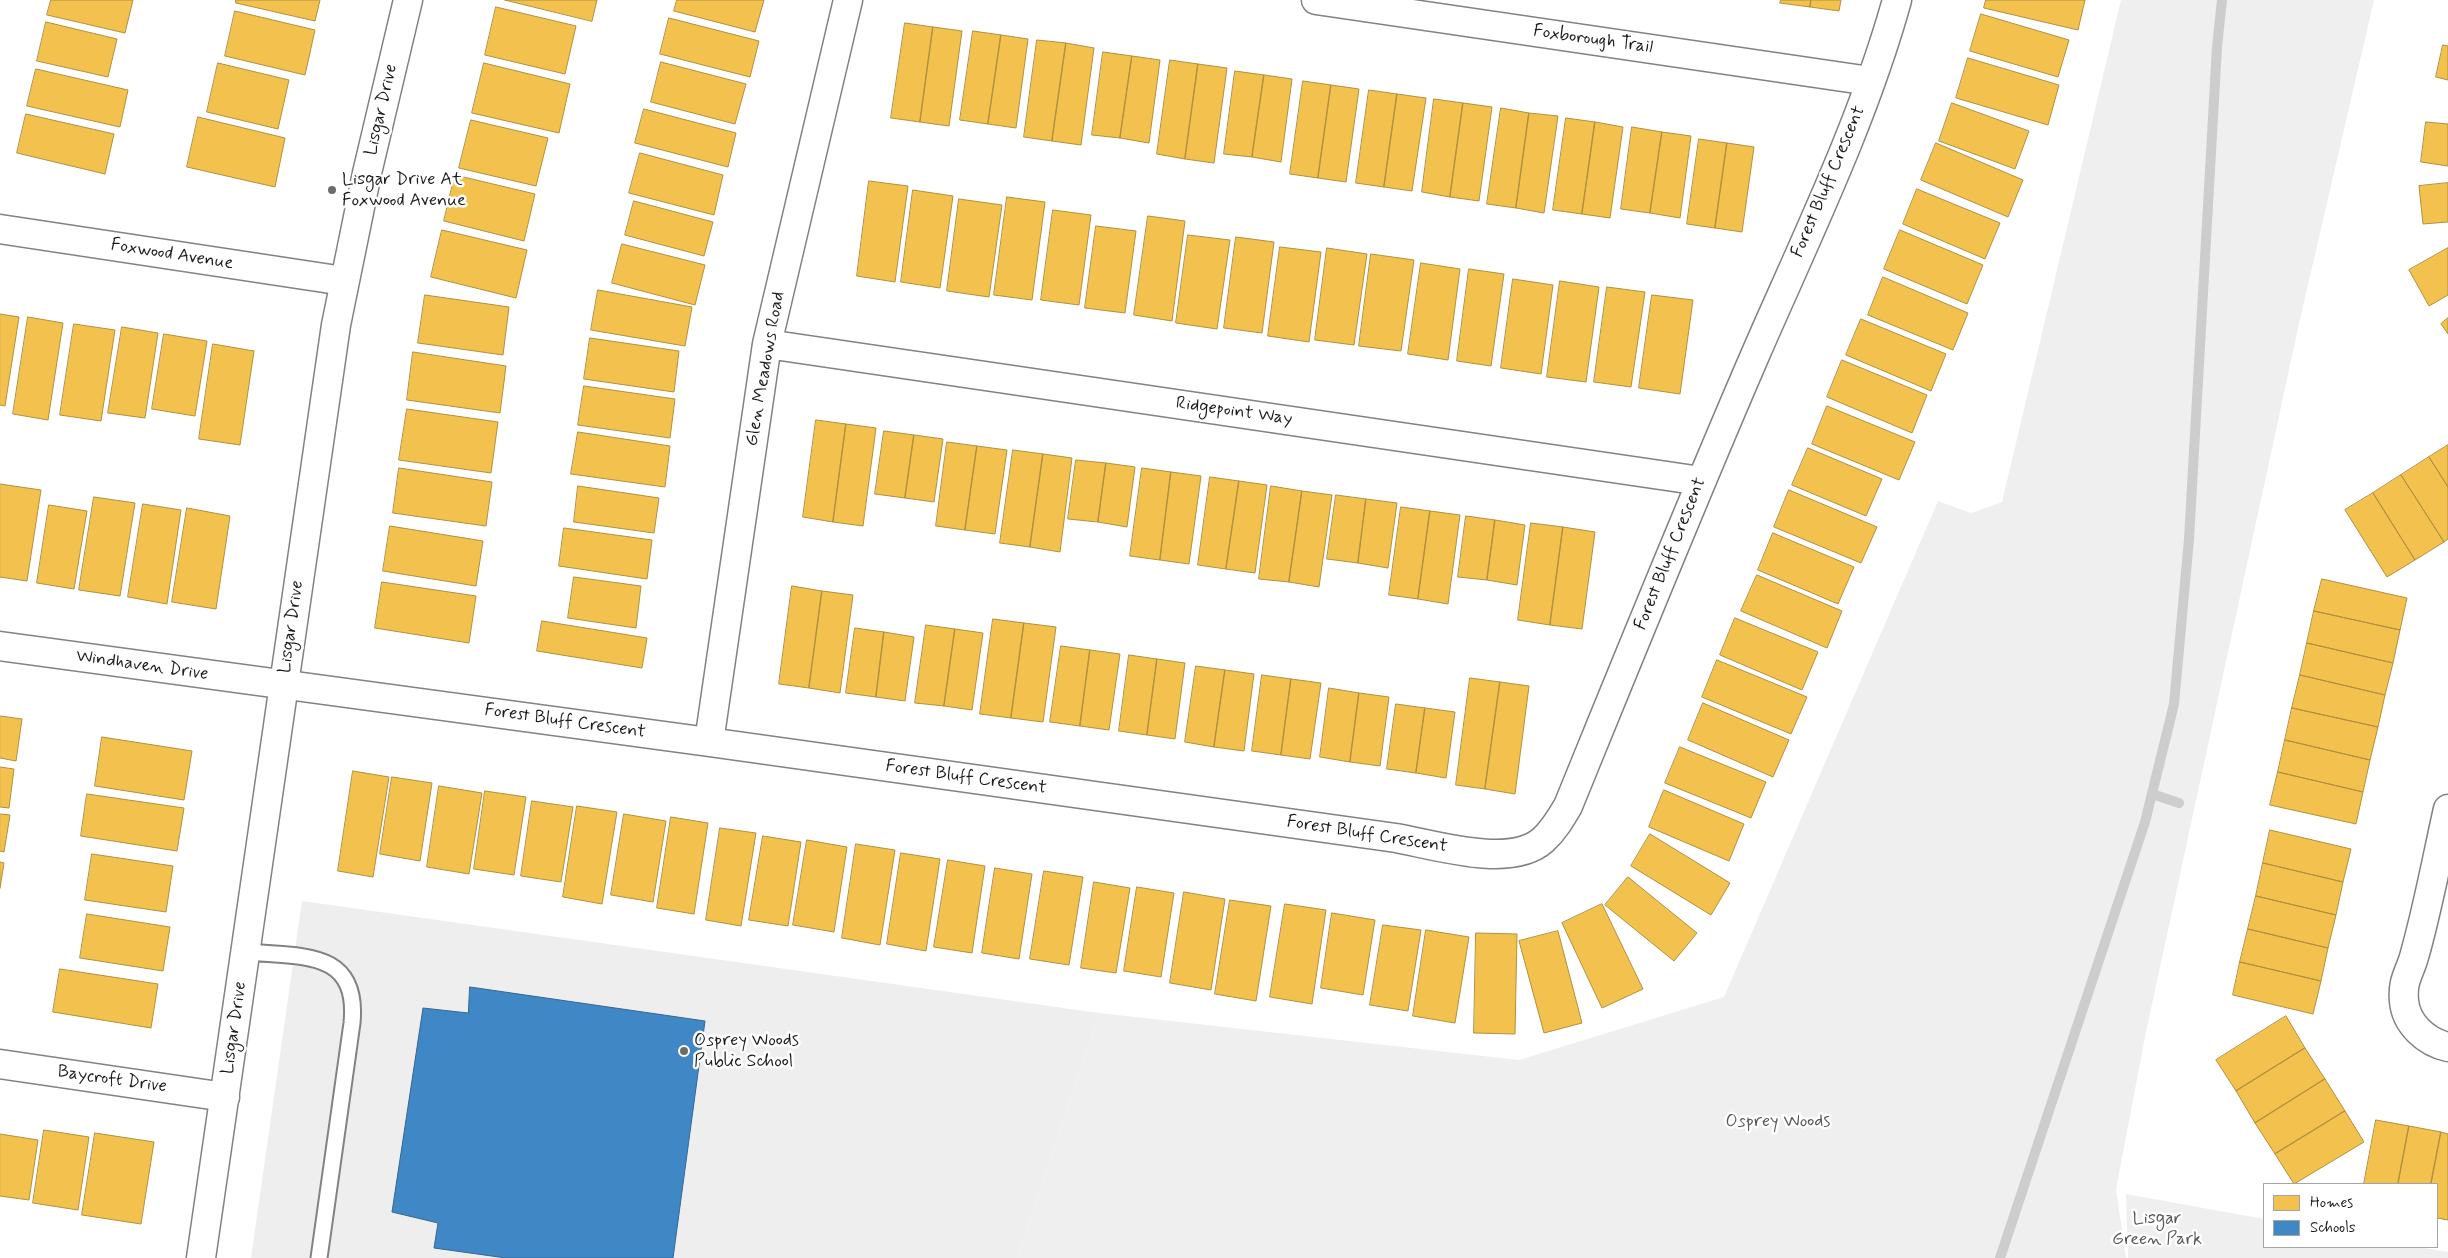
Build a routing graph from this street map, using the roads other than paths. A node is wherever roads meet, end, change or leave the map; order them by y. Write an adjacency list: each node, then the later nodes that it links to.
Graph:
1 (408, 0): 7 (street, Lisgar Drive)
2 (848, 0): 8 (street, Glen Meadows Road)
3 (1316, 0): 5 (street, Foxborough Trail)
4 (1897, 0): 5 (street, Forest Bluff Crescent)
5 (1870, 81): 9 (street, Forest Bluff Crescent)
6 (0, 229): 7 (street, Foxwood Avenue)
7 (344, 281): 11 (street, Lisgar Drive)
8 (767, 344): 9 (street, Ridgepoint Way); 12 (street, Glen Meadows Road)
9 (1701, 480): 12 (street, Forest Bluff Crescent)
10 (0, 646): 11 (street, Windhaven Drive)
11 (283, 685): 12 (street, Forest Bluff Crescent); 14 (street, Lisgar Drive)
12 (708, 742)
13 (2448, 808): 15 (street)
14 (246, 952): 17 (street, Lisgar Drive); 19 (lane)
15 (2448, 1047)
16 (0, 1064): 17 (street, Baycroft Drive)
17 (225, 1097): 18 (street, Lisgar Drive)
18 (201, 1258)
19 (319, 1258)

